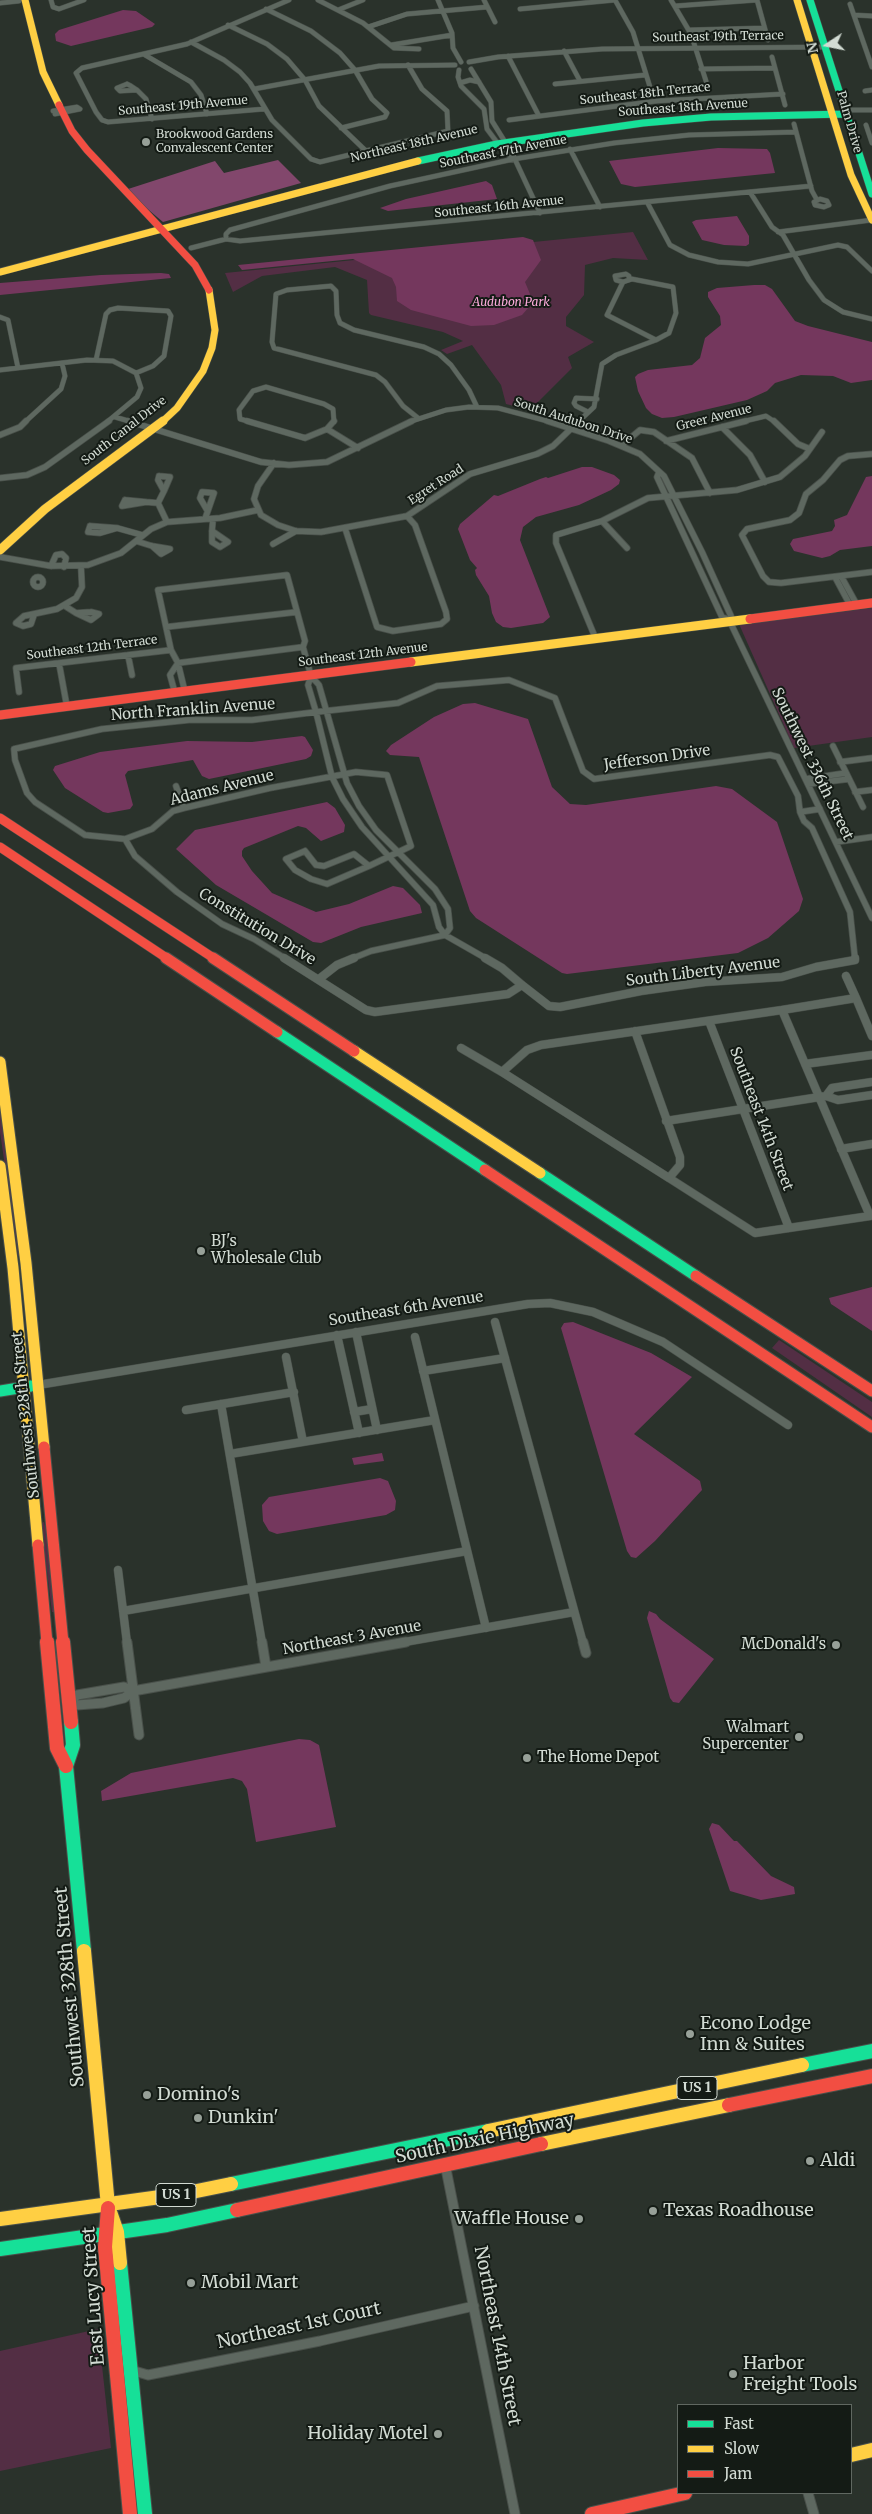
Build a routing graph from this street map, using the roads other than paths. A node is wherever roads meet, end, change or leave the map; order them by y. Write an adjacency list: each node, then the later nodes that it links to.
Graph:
1 (21, 0): 15 (street); 98 (main road, South Canal Drive)
2 (51, 0): 3 (street)
3 (84, 0)
4 (289, 0): 20 (street)
5 (318, 0): 22 (street)
6 (363, 0): 22 (street)
7 (438, 0): 23 (street)
8 (484, 0): 17 (street)
9 (538, 0): 19 (street)
10 (615, 0): 19 (street); 39 (street)
11 (671, 0): 18 (street)
12 (757, 0): 18 (street); 29 (street)
13 (797, 0): 36 (main road, Palm Drive)
14 (810, 0): 37 (main road, Palm Drive)
15 (0, 3)
16 (850, 4): 24 (street)
17 (487, 6): 23 (street); 26 (street)
18 (675, 6): 30 (street)
19 (542, 7): 21 (street)
20 (266, 9): 27 (street); 53 (street)
21 (520, 9)
22 (338, 10): 28 (street)
23 (443, 10): 28 (street); 31 (street)
24 (854, 15): 25 (street); 50 (street)
25 (872, 16)
26 (495, 22)
27 (228, 25): 34 (street); 56 (street)
28 (368, 27): 35 (street)
29 (764, 28): 30 (street); 33 (street)
30 (689, 30): 40 (street)
31 (452, 35): 32 (street); 46 (street)
32 (416, 40): 35 (street); 38 (street)
33 (768, 40)
34 (191, 42): 42 (street); 63 (street)
35 (391, 45): 38 (street)
36 (811, 48): 37 (street, Southeast 19th Terrace); 40 (street, Southeast 19th Terrace); 71 (main road, Palm Drive)
37 (826, 48): 72 (main road, Palm Drive)
38 (419, 49): 44 (street)
39 (638, 49): 40 (street, Southeast 19th Terrace); 41 (street, Southeast 19th Terrace); 55 (street)
40 (695, 49): 52 (street)
41 (565, 53): 45 (street, Southeast 19th Terrace); 57 (street)
42 (145, 54): 73 (street); 76 (street, Southeast 19th Avenue)
43 (772, 57): 51 (street)
44 (422, 58)
45 (509, 58): 49 (street, Southeast 19th Terrace); 75 (street)
46 (461, 62): 48 (street); 49 (street)
47 (408, 64): 48 (street); 53 (street); 86 (street)
48 (454, 65): 54 (street)
49 (471, 65): 54 (street); 58 (street)
50 (872, 67)
51 (776, 68): 52 (street); 67 (street)
52 (701, 69): 59 (street)
53 (355, 70): 56 (street); 80 (street)
54 (459, 70): 60 (street)
55 (645, 75): 57 (street); 62 (street)
56 (305, 80): 63 (street); 80 (street)
57 (580, 81): 61 (street)
58 (479, 82): 60 (street); 83 (street)
59 (706, 82)
60 (460, 83): 83 (street)
61 (555, 84)
62 (650, 86)
63 (254, 89): 69 (street)
64 (137, 90): 76 (street)
65 (865, 90): 66 (street)
66 (872, 90)
67 (782, 94): 68 (street); 75 (street, Southeast 18th Terrace)
68 (786, 105)
69 (264, 109): 73 (street, Southeast 19th Avenue); 86 (street)
70 (872, 110): 72 (street)
71 (832, 112): 72 (main road, Northeast 18th Avenue); 83 (main road, Northeast 18th Avenue); 96 (main road, Palm Drive)
72 (845, 112): 74 (street); 90 (main road, Palm Drive)
73 (208, 114): 76 (street, Southeast 19th Avenue)
74 (872, 114)
75 (539, 116): 77 (street, Southeast 18th Terrace)
76 (152, 119)
77 (509, 120)
78 (794, 124): 81 (street)
79 (866, 125): 82 (street)
80 (341, 128): 86 (street)
81 (796, 132): 85 (street, Southeast 17th Avenue); 88 (street)
82 (870, 134): 84 (street)
83 (500, 141): 87 (street); 87 (street); 98 (main road, Northeast 18th Avenue)
84 (872, 143)
85 (570, 149): 87 (street, Southeast 17th Avenue); 92 (street)
86 (366, 151)
87 (514, 158): 93 (street); 94 (street, Southeast 17th Avenue)
88 (811, 186): 89 (street, Southeast 16th Avenue); 95 (street)
89 (750, 192): 91 (street, Southeast 16th Avenue); 99 (street)
90 (872, 194)
91 (646, 202): 92 (street, Southeast 16th Avenue); 102 (street)
92 (600, 207): 93 (street, Southeast 16th Avenue)
93 (540, 213): 100 (street, Southeast 16th Avenue)
94 (290, 214): 97 (street); 100 (street, Southeast 17th Avenue)
95 (829, 215)
96 (871, 218): 99 (street)
97 (297, 220)
98 (157, 227): 103 (main road, Northeast 18th Avenue); 122 (main road, South Canal Drive)
99 (778, 232): 102 (street)
100 (226, 239): 101 (street, Southeast 16th Avenue)
101 (191, 248)
102 (794, 254): 104 (street); 108 (street)
103 (2, 269)
104 (872, 271)
105 (629, 280): 106 (street, Egret Road); 106 (street); 109 (street, Egret Road)
106 (623, 282): 109 (street)
107 (1, 317): 112 (street)
108 (872, 319)
109 (656, 340): 115 (street, Egret Road)
110 (96, 360): 111 (street); 114 (street); 114 (street)
111 (62, 363): 112 (street); 126 (street)
112 (18, 368): 113 (street)
113 (0, 370)
114 (136, 372): 118 (street)
115 (597, 399): 117 (street, Egret Road); 117 (street)
116 (477, 407): 120 (street, South Audubon Drive); 120 (street); 124 (street, South Audubon Drive)
117 (588, 412): 124 (street, Egret Road)
118 (120, 413): 119 (street); 122 (street, South Audubon Drive)
119 (115, 417): 122 (street, South Audubon Drive); 134 (street)
120 (418, 418): 129 (street, South Audubon Drive)
121 (722, 426): 127 (street, Greer Avenue); 130 (street, Greer Avenue); 135 (street)
122 (156, 427): 132 (street, South Audubon Drive); 158 (main road, South Canal Drive)
123 (328, 429): 123 (street); 129 (street)
124 (571, 429): 128 (street, South Audubon Drive); 144 (street, Egret Road)
125 (822, 432): 130 (street)
126 (0, 435)
127 (666, 440): 128 (street); 137 (street)
128 (622, 445): 133 (street, South Audubon Drive)
129 (358, 448): 132 (street, South Audubon Drive)
130 (810, 449): 135 (street)
131 (872, 454): 164 (street)
132 (274, 464): 143 (street)
133 (660, 472): 138 (street); 139 (street, South Audubon Drive)
134 (0, 478)
135 (765, 482): 137 (street)
136 (164, 491): 141 (street)
137 (710, 494): 139 (street)
138 (668, 496): 139 (street); 147 (street); 172 (street)
139 (674, 496): 172 (street, South Audubon Drive)
140 (146, 502): 141 (street)
141 (158, 503): 148 (street)
142 (207, 510): 145 (street)
143 (258, 510): 146 (street); 152 (street, Egret Road)
144 (406, 516): 150 (street, Egret Road); 150 (street)
145 (205, 519): 146 (street); 148 (street)
146 (213, 519): 151 (street)
147 (602, 521): 157 (street); 174 (street)
148 (167, 522): 153 (street)
149 (117, 528): 153 (street)
150 (345, 528): 152 (street, Egret Road)
151 (212, 531)
152 (296, 531): 155 (street)
153 (142, 535): 154 (street)
154 (136, 541): 156 (street); 161 (street)
155 (274, 544)
156 (152, 546)
157 (627, 548)
158 (0, 550)
159 (0, 557): 160 (street)
160 (49, 566): 162 (street); 162 (street); 165 (street)
161 (81, 566): 162 (street); 168 (street)
162 (64, 567)
163 (872, 572): 164 (street)
164 (838, 576): 167 (street)
165 (40, 578)
166 (872, 603): 167 (main road, Southeast 12th Avenue)
167 (854, 605): 172 (main road, Southeast 12th Avenue)
168 (64, 606): 170 (street); 171 (street)
169 (297, 612): 173 (street); 173 (street); 175 (street)
170 (76, 614)
171 (34, 615)
172 (730, 620): 174 (main road, Southeast 12th Avenue); 195 (street, Southwest 336th Street)
173 (166, 627): 176 (street)
174 (595, 637): 181 (main road, Southeast 12th Avenue)
175 (302, 647): 179 (street); 181 (street)
176 (171, 650): 177 (street, Southeast 12th Terrace); 179 (street)
177 (128, 655): 178 (street, Southeast 12th Terrace); 180 (street)
178 (59, 663): 183 (street, Southeast 12th Terrace); 185 (street)
179 (178, 663): 184 (street); 184 (street)
180 (132, 676)
181 (311, 676): 184 (main road, Southeast 12th Avenue); 186 (street); 187 (street)
182 (508, 680): 186 (street, North Franklin Avenue); 202 (street, Jefferson Drive)
183 (19, 692)
184 (180, 692): 185 (main road, Southeast 12th Avenue)
185 (67, 707): 188 (main road, Southeast 12th Avenue)
186 (326, 711): 187 (street, North Franklin Avenue); 192 (street)
187 (316, 712): 193 (street); 205 (street, North Franklin Avenue)
188 (0, 715)
189 (833, 746): 191 (street)
190 (872, 758): 191 (street)
191 (840, 762): 194 (street)
192 (344, 774): 193 (street, Adams Avenue); 208 (street); 208 (street, Adams Avenue)
193 (332, 776): 200 (street, Adams Avenue); 209 (street)
194 (847, 776): 195 (street); 198 (street)
195 (807, 782): 201 (street, Southwest 336th Street)
196 (176, 786): 200 (street)
197 (872, 790): 198 (street)
198 (855, 792): 199 (street)
199 (863, 807)
200 (184, 808): 205 (street, Adams Avenue)
201 (820, 809): 202 (street); 206 (street, Southwest 336th Street)
202 (800, 812): 215 (street, South Liberty Avenue)
203 (0, 818): 249 (main road)
204 (872, 837): 206 (street)
205 (124, 839): 214 (street, Constitution Drive)
206 (836, 842): 211 (street, Southwest 336th Street)
207 (0, 846): 257 (main road)
208 (399, 853): 209 (street); 212 (street)
209 (388, 857): 210 (street); 212 (street)
210 (369, 866): 210 (street)
211 (872, 918)
212 (445, 935): 214 (street); 215 (street)
213 (846, 976): 216 (street)
214 (319, 979): 215 (street, Constitution Drive)
215 (522, 984)
216 (856, 998): 217 (street); 220 (street)
217 (782, 1010): 218 (street); 224 (street)
218 (708, 1021): 219 (street); 231 (street, Southeast 14th Street)
219 (635, 1031): 225 (street); 232 (street)
220 (872, 1036)
221 (461, 1048): 225 (street)
222 (872, 1055): 224 (street)
223 (0, 1062): 246 (main road, Southwest 328th Street)
224 (805, 1064): 229 (street)
225 (502, 1072): 236 (street)
226 (872, 1082): 227 (street)
227 (856, 1084): 229 (street); 230 (street)
228 (872, 1095): 230 (street)
229 (822, 1096): 230 (street); 231 (street); 234 (street)
230 (862, 1097)
231 (742, 1109): 232 (street); 238 (street, Southeast 14th Street)
232 (666, 1120): 236 (street)
233 (872, 1144): 234 (street)
234 (841, 1149): 237 (street)
235 (0, 1166): 247 (main road, Southwest 328th Street)
236 (669, 1178): 238 (street)
237 (871, 1215): 238 (street)
238 (789, 1228)
239 (495, 1322): 244 (street)
240 (356, 1332): 241 (street, Southeast 6th Avenue); 252 (street); 256 (street, Southeast 6th Avenue)
241 (337, 1335): 246 (street, Southeast 6th Avenue); 254 (street)
242 (415, 1336): 245 (street)
243 (286, 1357): 250 (street)
244 (505, 1358): 245 (street); 266 (street)
245 (423, 1371): 255 (street)
246 (38, 1385): 247 (main road, Southeast 6th Avenue); 273 (main road, Southwest 328th Street)
247 (24, 1387): 248 (main road, Southeast 6th Avenue); 275 (main road, Southwest 328th Street)
248 (0, 1391)
249 (872, 1391)
250 (294, 1392): 251 (street); 260 (street)
251 (221, 1404): 253 (street); 261 (street)
252 (372, 1409): 254 (street); 258 (street)
253 (186, 1410)
254 (354, 1412): 259 (street)
255 (435, 1420): 258 (street); 262 (street)
256 (788, 1425)
257 (872, 1427)
258 (377, 1430): 259 (street)
259 (359, 1433): 260 (street)
260 (303, 1442): 261 (street)
261 (230, 1454): 264 (street)
262 (467, 1551): 264 (street); 267 (street)
263 (118, 1570): 265 (street)
264 (253, 1588): 265 (street); 269 (street)
265 (123, 1610): 271 (street)
266 (574, 1612): 267 (street, Northeast 3 Avenue); 268 (street)
267 (486, 1628): 269 (street, Northeast 3 Avenue)
268 (586, 1654)
269 (266, 1667): 271 (street, Northeast 3 Avenue)
270 (111, 1689): 271 (street, Northeast 3 Avenue); 272 (street); 273 (street, Northeast 3 Avenue)
271 (133, 1691): 272 (street, Northeast 3 Avenue); 274 (street)
272 (113, 1700): 273 (street, Northeast 3 Avenue)
273 (69, 1703): 275 (main road, Southwest 328th Street)
274 (139, 1735)
275 (66, 1766): 279 (main road, Southwest 328th Street)
276 (872, 2051): 279 (main road, South Dixie Highway / US 1)
277 (872, 2076): 278 (main road, South Dixie Highway / US 1)
278 (445, 2164): 281 (main road, South Dixie Highway / US 1); 284 (street, Northeast 14th Street)
279 (108, 2206): 280 (main road, US 1); 281 (main road, East Lucy Street); 282 (main road, East Lucy Street)
280 (0, 2219)
281 (118, 2232): 282 (main road, South Dixie Highway / US 1); 285 (main road, East Lucy Street)
282 (104, 2234): 283 (main road, US 1); 287 (main road, East Lucy Street)
283 (0, 2249)
284 (474, 2306): 285 (street, Northeast 1st Court); 296 (street, Northeast 14th Street)
285 (131, 2370): 286 (main road, East Lucy Street)
286 (132, 2385): 287 (main road); 288 (main road, East Lucy Street)
287 (118, 2388): 289 (main road, East Lucy Street)
288 (137, 2434): 289 (main road); 295 (main road, East Lucy Street)
289 (123, 2437): 294 (main road, East Lucy Street)
290 (872, 2450): 291 (main road)
291 (852, 2455)
292 (681, 2494): 297 (main road)
293 (808, 2494): 298 (street)
294 (130, 2514)
295 (145, 2514)
296 (514, 2514)
297 (592, 2514)
298 (814, 2514)

